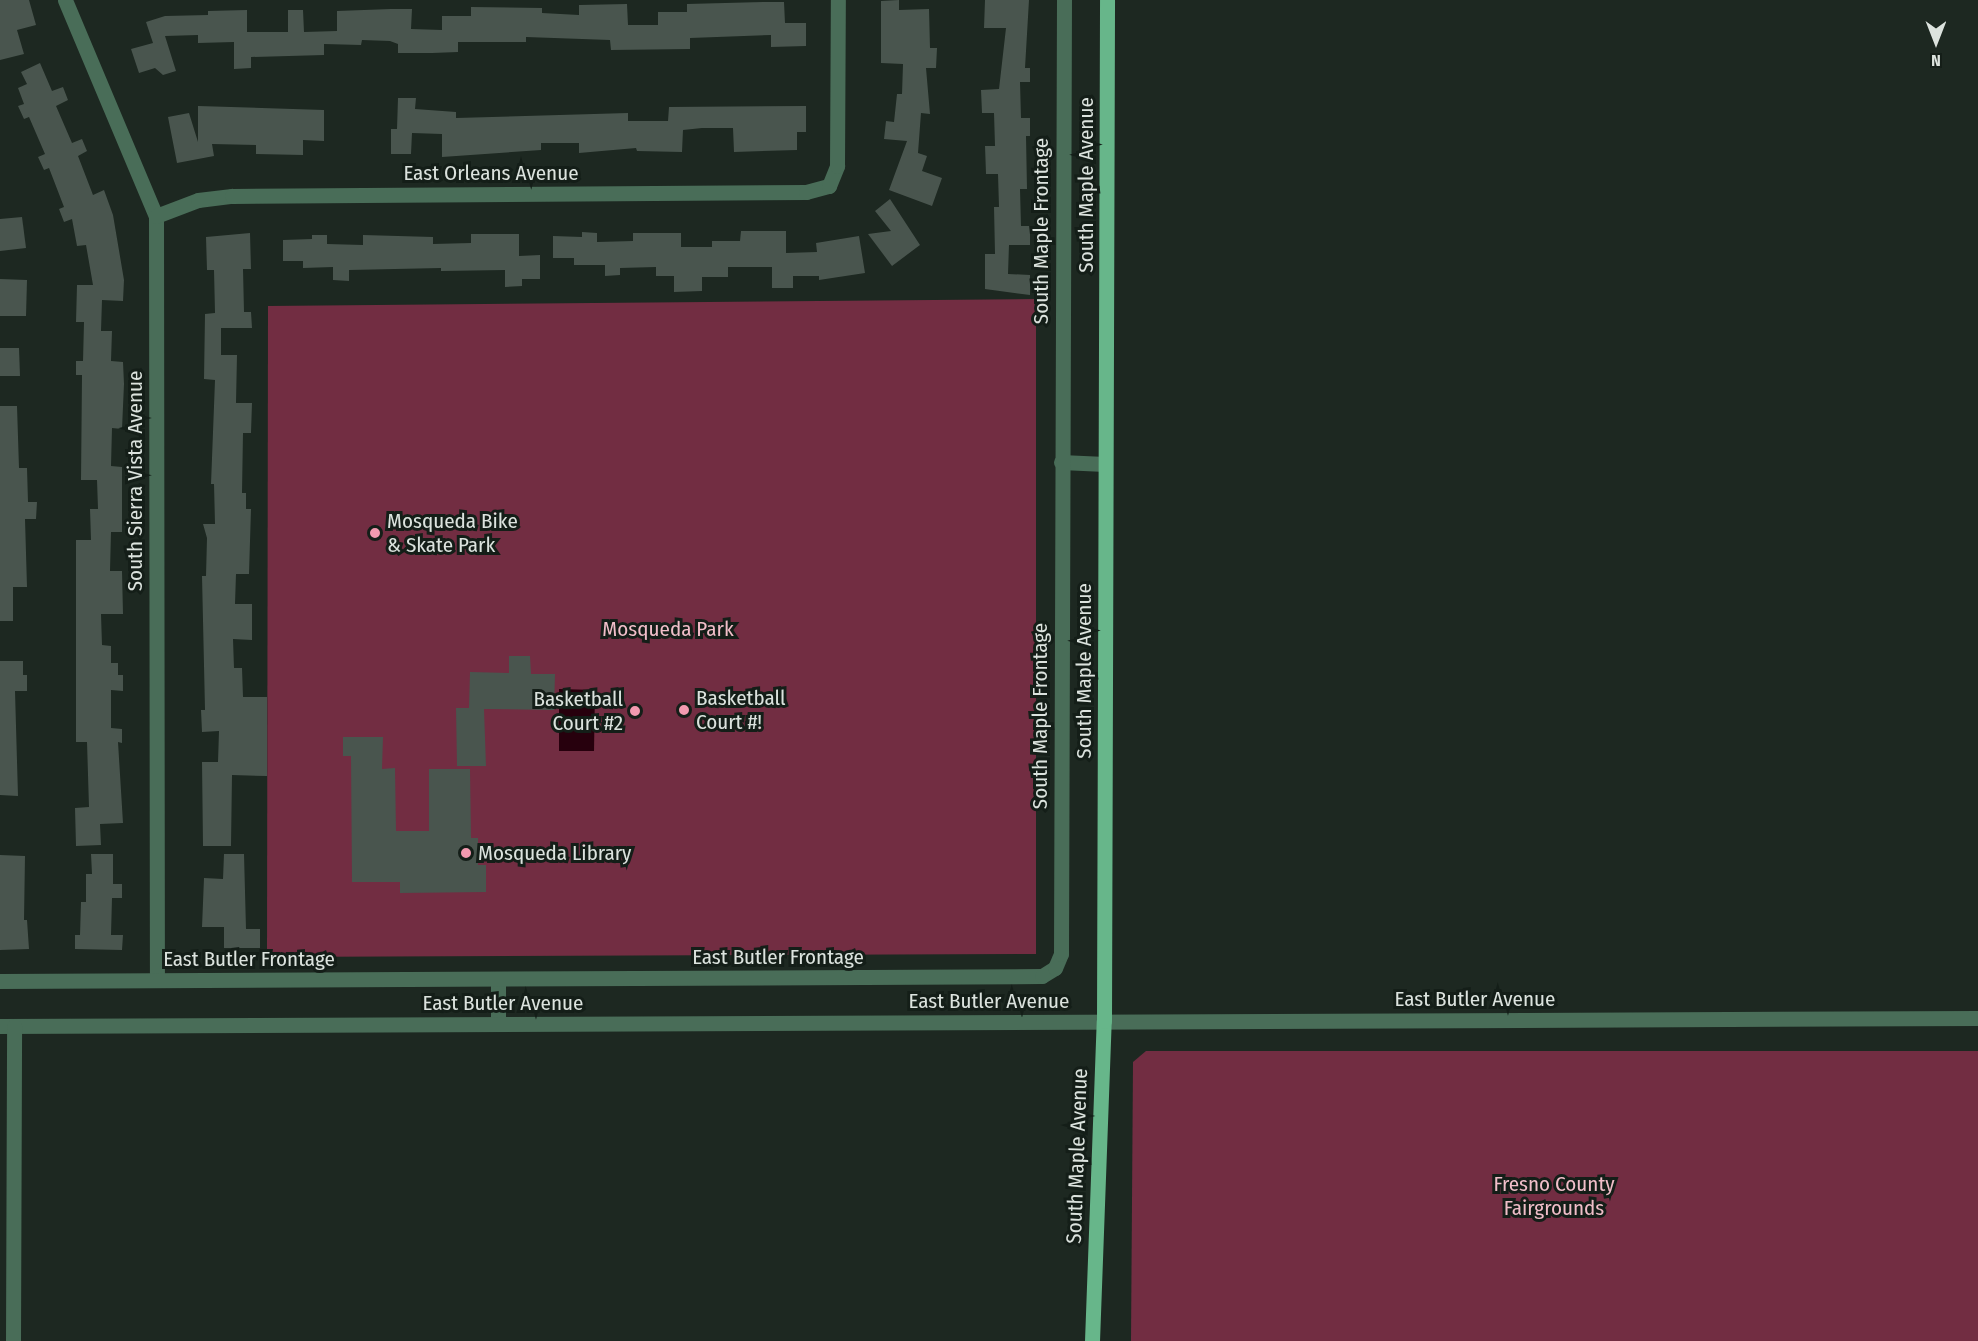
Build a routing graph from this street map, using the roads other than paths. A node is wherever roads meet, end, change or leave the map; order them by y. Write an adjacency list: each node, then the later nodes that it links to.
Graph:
1 (838, 0): 5 (street, East Orleans Avenue)
2 (1064, 0): 6 (street, South Maple Frontage)
3 (1107, 0): 7 (main road, South Maple Avenue)
4 (67, 1): 5 (street, South Sierra Vista Avenue)
5 (156, 216): 10 (street, South Sierra Vista Avenue)
6 (1061, 462): 7 (street); 8 (street, South Maple Frontage)
7 (1106, 464): 13 (main road, South Maple Avenue)
8 (1055, 968): 9 (street, East Butler Frontage)
9 (498, 979): 10 (street, East Butler Frontage); 14 (street)
10 (157, 980): 11 (street, East Butler Frontage)
11 (0, 981)
12 (1978, 1018): 13 (street, East Butler Avenue)
13 (1104, 1021): 14 (street, East Butler Avenue); 18 (main road, South Maple Avenue)
14 (498, 1024): 15 (street, East Butler Avenue)
15 (7, 1026): 16 (street)
16 (6, 1295): 17 (street)
17 (13, 1341)
18 (1092, 1341)

